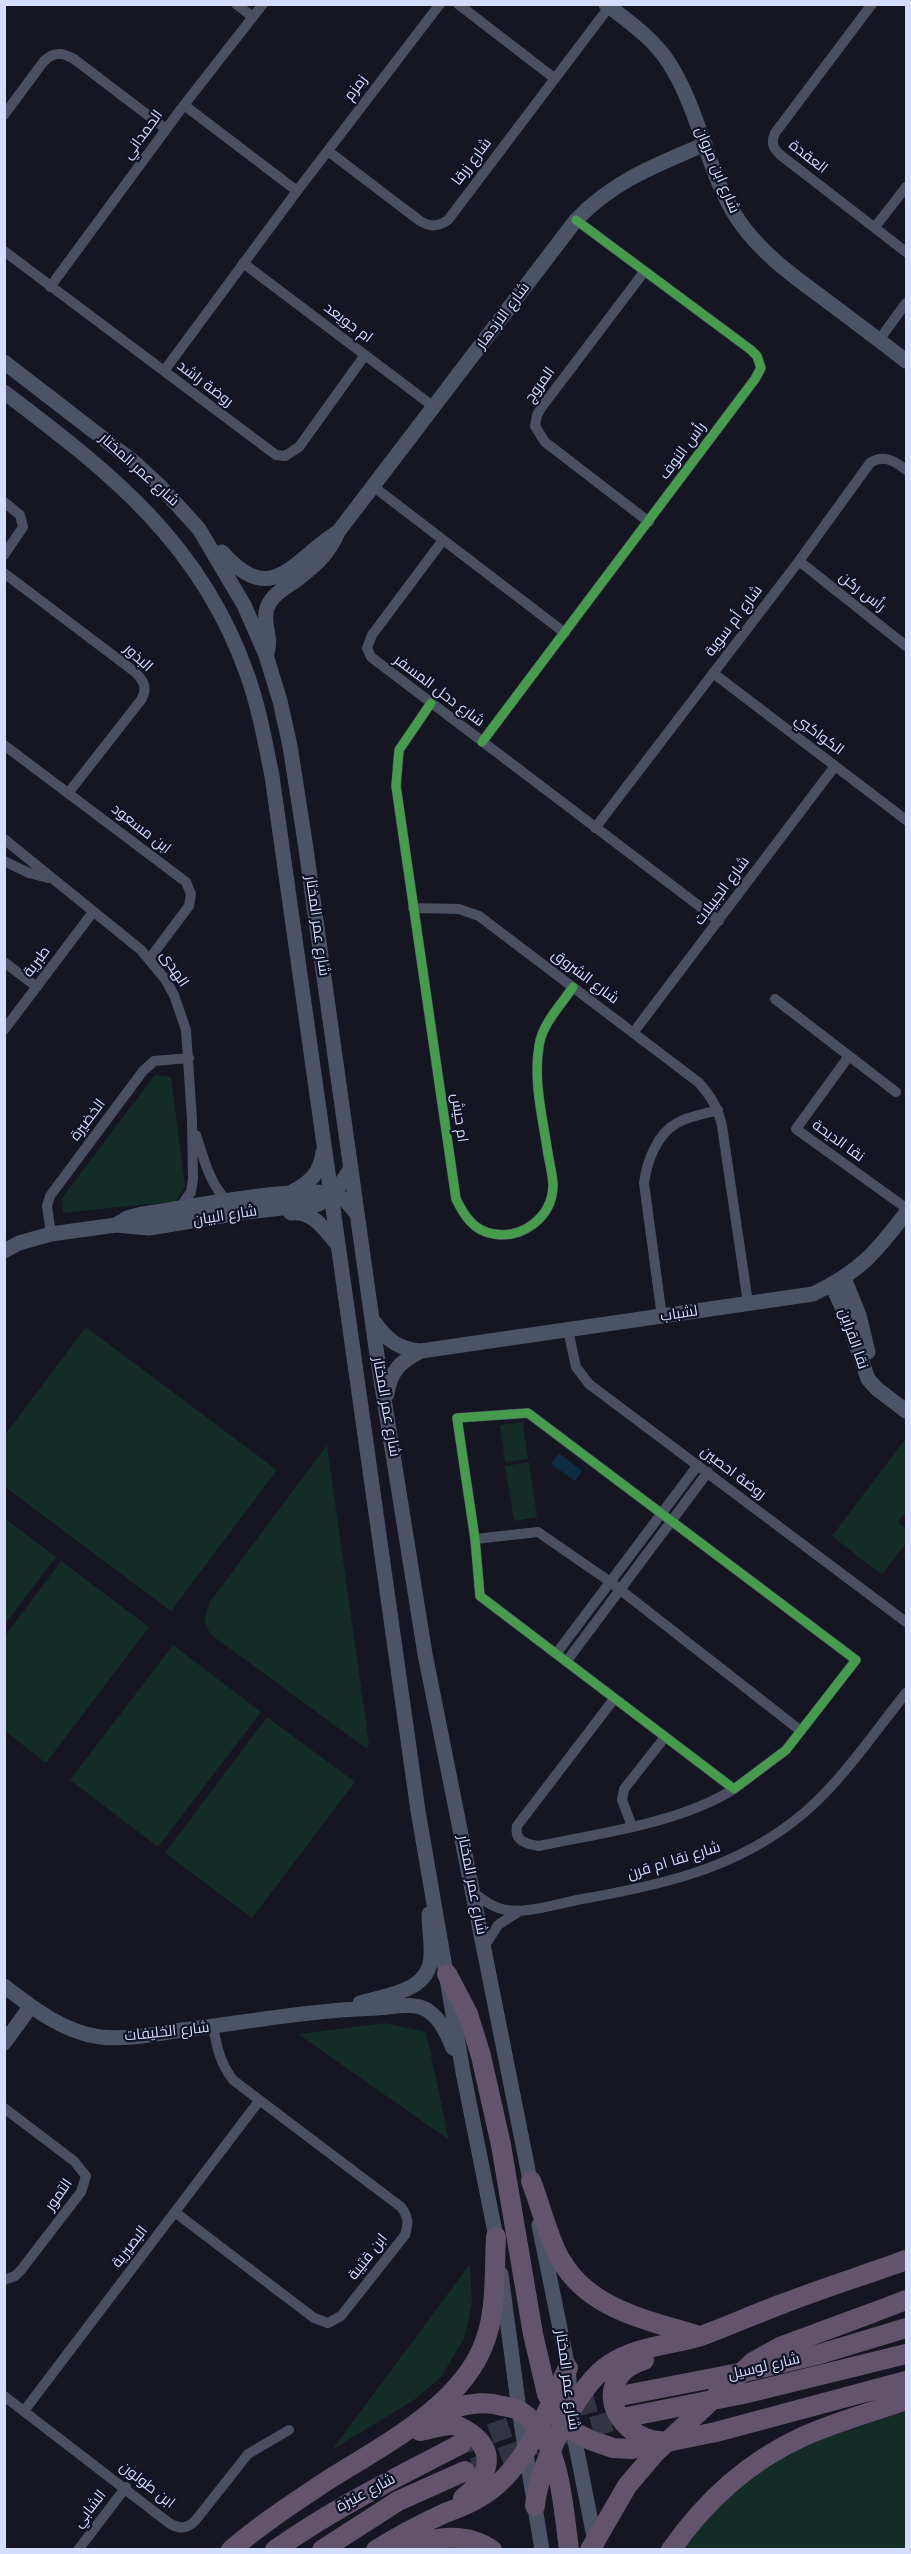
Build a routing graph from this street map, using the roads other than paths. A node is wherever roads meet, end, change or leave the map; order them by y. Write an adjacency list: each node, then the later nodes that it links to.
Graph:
1 (236, 4): 7 (street)
2 (263, 4): 7 (street, الحمداني)
3 (440, 4): 13 (street, زمزم)
4 (458, 4): 8 (street)
5 (873, 4): 17 (street, العقدة)
6 (608, 6): 8 (street, شارع زرقا); 12 (main road, شارع ابن مروان)
7 (253, 17): 9 (street, الحمداني)
8 (554, 78): 13 (street, شارع زرقا)
9 (184, 105): 11 (street, الحمداني); 15 (street)
10 (4, 115): 11 (street)
11 (166, 129): 22 (street, الحمداني)
12 (705, 144): 16 (main road, شارع الازدهار); 24 (main road, شارع ابن مروان)
13 (328, 151): 15 (street, زمزم)
14 (906, 187): 17 (street)
15 (297, 191): 20 (street, زمزم)
16 (576, 220): 21 (street, رأس النوف); 30 (main road, شارع الازدهار)
17 (875, 227): 19 (street, العقدة)
18 (4, 251): 22 (street, روضة راشد)
19 (906, 252)
20 (243, 263): 25 (street, ام جويعد); 28 (street, زمزم)
21 (644, 272): 34 (street, المروج); 34 (street, رأس النوف)
22 (50, 286): 28 (street, روضة راشد)
23 (906, 303): 24 (street)
24 (879, 340): 26 (main road, شارع ابن مروان)
25 (364, 355): 28 (street, روضة راشد); 30 (street, ام جويعد)
26 (906, 361)
27 (4, 362): 36 (main road, شارع عمر المختار)
28 (164, 371)
29 (4, 392): 70 (main road, شارع عمر المختار)
30 (434, 407): 32 (main road, شارع الازدهار)
31 (906, 471): 39 (street, شارع أم سوية)
32 (374, 487): 35 (main road, شارع الازدهار); 37 (street)
33 (4, 502): 38 (street)
34 (649, 522): 41 (street, رأس النوف)
35 (338, 532): 36 (main road, شارع الازدهار); 43 (main road, شارع الازدهار)
36 (206, 540): 43 (main road, شارع عمر المختار)
37 (443, 540): 41 (street); 45 (street, شارع دحل المسفر)
38 (4, 555)
39 (799, 561): 42 (street, رأس ركن); 44 (street, شارع أم سوية)
40 (4, 573): 49 (street, البذور)
41 (565, 633): 46 (street, رأس النوف)
42 (906, 646)
43 (266, 655): 71 (main road, شارع عمر المختار)
44 (713, 673): 48 (street, الكواكبي); 51 (street, شارع أم سوية)
45 (431, 703): 46 (street, شارع دحل المسفر); 55 (street, ام حيش)
46 (482, 742): 51 (street, شارع دحل المسفر)
47 (4, 745): 49 (street, ابن مسعود)
48 (835, 766): 50 (street, الكواكبي); 57 (street, شارع الجبيلات)
49 (69, 792): 58 (street, ابن مسعود)
50 (906, 820)
51 (595, 828): 57 (street, شارع دحل المسفر)
52 (4, 839): 54 (street, الهدى)
53 (4, 861): 54 (street, الهدى)
54 (51, 879): 56 (street, الهدى)
55 (413, 908): 61 (street, شارع الشروق); 61 (street, ام حيش)
56 (93, 912): 58 (street, الهدى); 60 (street, طبرية)
57 (719, 921): 64 (street, شارع الجبيلات)
58 (150, 958): 66 (street, الهدى)
59 (4, 962): 60 (street)
60 (37, 987): 63 (street, طبرية)
61 (573, 987): 64 (street, شارع الشروق)
62 (775, 999): 65 (street)
63 (4, 1030)
64 (633, 1033): 68 (street, شارع الشروق)
65 (849, 1056): 67 (street); 75 (street, نقا الديحة)
66 (189, 1058): 69 (street, الهدى); 81 (street, الخضيرة)
67 (896, 1092)
68 (718, 1110): 85 (street, شارع الشروق); 86 (street)
69 (192, 1120): 74 (street, الهدى); 76 (street, الهدى)
70 (324, 1143): 72 (main road); 73 (main road, شارع عمر المختار)
71 (351, 1168): 73 (main road, شارع البيان); 79 (main road, شارع عمر المختار)
72 (290, 1193): 73 (main road, شارع البيان); 74 (main road, شارع البيان)
73 (331, 1194): 77 (main road, شارع البيان); 79 (main road); 82 (main road, شارع عمر المختار)
74 (228, 1202): 76 (main road, شارع البيان)
75 (906, 1208)
76 (179, 1209): 80 (main road, شارع البيان)
77 (246, 1212): 80 (main road, شارع البيان); 82 (main road)
78 (906, 1213): 84 (main road, لشباب)
79 (357, 1214): 87 (main road, شارع عمر المختار)
80 (116, 1225): 81 (main road, شارع البيان)
81 (51, 1234): 83 (main road, شارع البيان)
82 (339, 1246): 109 (main road, شارع عمر المختار)
83 (4, 1251)
84 (838, 1282): 85 (main road, لشباب); 90 (main road, نقا القراين); 92 (main road, نقا القراين)
85 (748, 1302): 86 (main road, لشباب)
86 (662, 1317): 88 (main road, لشباب)
87 (373, 1320): 89 (main road, لشباب); 91 (main road, شارع عمر المختار)
88 (568, 1330): 89 (main road, لشباب); 93 (street, روضة احصين)
89 (421, 1351): 91 (main road, لشباب)
90 (906, 1399)
91 (386, 1402): 110 (main road, شارع عمر المختار)
92 (906, 1411)
93 (698, 1465): 94 (street, روضة احصين); 95 (street)
94 (708, 1472): 96 (street); 100 (street, روضة احصين)
95 (661, 1512): 96 (street); 97 (street); 98 (street)
96 (671, 1520): 99 (street); 105 (street)
97 (475, 1539): 98 (street); 101 (street)
98 (609, 1581): 99 (street); 101 (street)
99 (619, 1589): 102 (street); 105 (street)
100 (906, 1622)
101 (556, 1654): 102 (street)
102 (566, 1662): 104 (street)
103 (906, 1693): 111 (street, شارع نقا ام قرن)
104 (614, 1699): 106 (street); 108 (street)
105 (801, 1731): 107 (street)
106 (665, 1737): 107 (street); 108 (street)
107 (734, 1789): 108 (street)
108 (632, 1826)
109 (429, 1868): 113 (main road, شارع عمر المختار); 116 (main road, شارع الخليفات)
110 (474, 1893): 111 (street, شارع نقا ام قرن); 112 (main road, شارع عمر المختار)
111 (527, 1909): 112 (street, شارع نقا ام قرن)
112 (484, 1947): 122 (main road, شارع عمر المختار)
113 (447, 1974): 119 (main road, شارع عمر المختار); 137 (highway)
114 (4, 1986): 115 (main road, شارع الخليفات)
115 (31, 2006): 117 (main road, شارع الخليفات); 118 (main road)
116 (343, 2009): 117 (main road, شارع الخليفات); 119 (main road, شارع الخليفات)
117 (213, 2027): 120 (street, ابن قتيبة)
118 (4, 2043)
119 (463, 2072): 124 (main road, شارع عمر المختار)
120 (259, 2101): 123 (street, البصيرية); 123 (street, ابن قتيبة)
121 (4, 2108): 126 (street, التمور)
122 (531, 2181): 129 (highway); 132 (main road, شارع عمر المختار)
123 (176, 2213): 139 (street, البصيرية)
124 (496, 2237): 138 (main road, شارع عمر المختار); 144 (highway)
125 (906, 2260): 129 (highway)
126 (4, 2280)
127 (906, 2300): 161 (highway, bridge)
128 (906, 2328): 135 (highway, شارع لوسيل)
129 (699, 2336): 130 (highway)
130 (675, 2343): 141 (highway); 145 (highway)
131 (906, 2354): 140 (highway, شارع لوسيل)
132 (568, 2368): 137 (highway); 141 (main road, شارع عمر المختار)
133 (906, 2381): 145 (highway)
134 (4, 2396): 139 (street, ابن طولون)
135 (620, 2396)
136 (906, 2400): 163 (highway)
137 (552, 2404): 141 (highway); 142 (highway)
138 (519, 2410): 142 (highway); 144 (highway); 147 (main road, شارع عمر المختار)
139 (24, 2411): 150 (street, ابن طولون)
140 (627, 2417)
141 (570, 2422): 145 (highway); 148 (highway); 162 (main road, شارع عمر المختار)
142 (538, 2429): 147 (highway); 148 (highway)
143 (289, 2430): 150 (street, ابن طولون)
144 (404, 2432): 152 (highway); 155 (highway)
145 (674, 2442)
146 (461, 2444): 156 (highway, شارع عنيزة)
147 (526, 2449): 151 (main road, شارع عمر المختار); 152 (highway)
148 (551, 2451): 151 (highway); 160 (highway)
149 (465, 2471): 157 (highway, شارع عنيزة)
150 (126, 2487): 154 (street, الشابي)
151 (535, 2506): 159 (main road, شارع عمر المختار)
152 (442, 2514): 153 (highway)
153 (377, 2549): 158 (highway)
154 (78, 2550)
155 (231, 2550)
156 (275, 2550)
157 (322, 2550)
158 (492, 2550)
159 (542, 2550)
160 (569, 2550)
161 (590, 2550)
162 (597, 2550)
163 (671, 2550)

